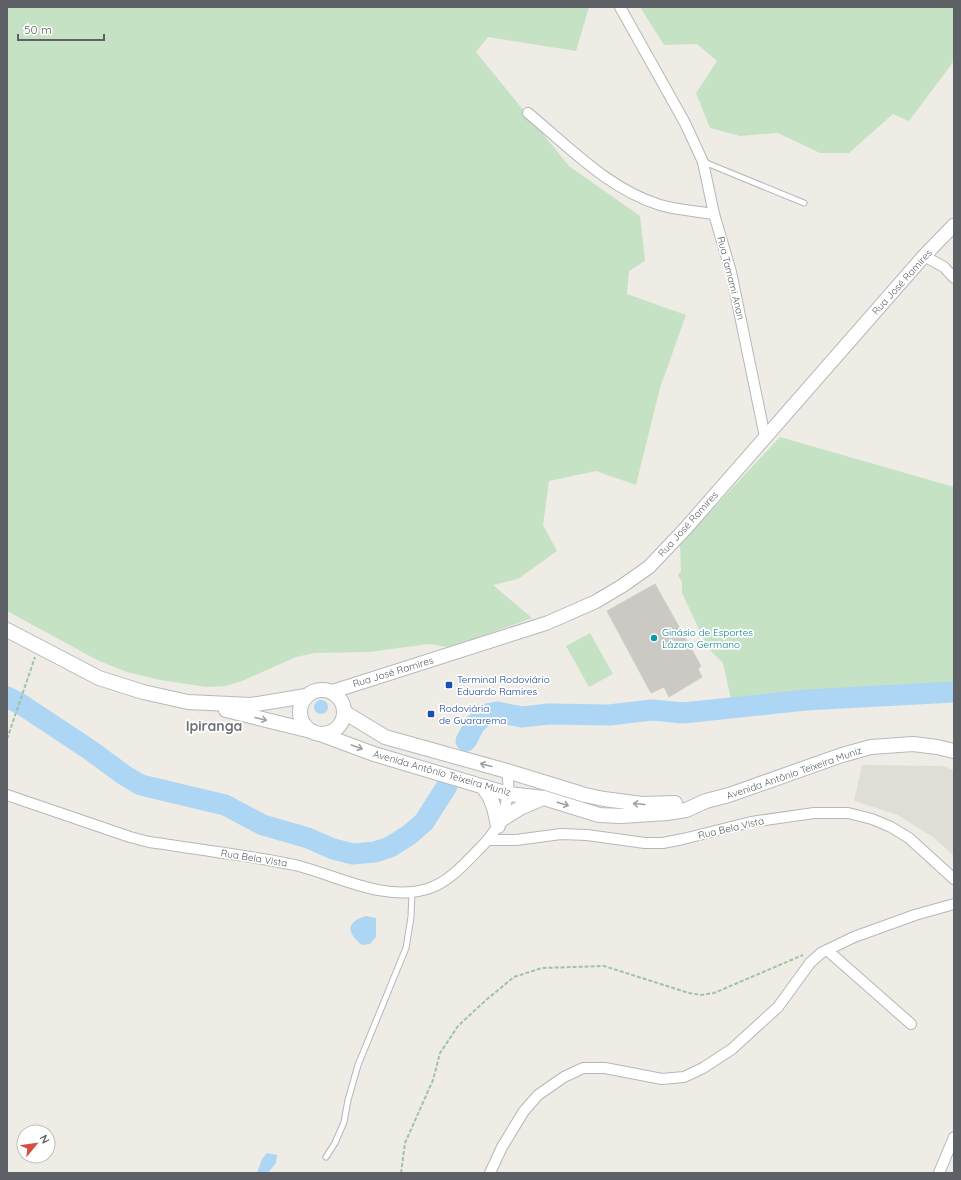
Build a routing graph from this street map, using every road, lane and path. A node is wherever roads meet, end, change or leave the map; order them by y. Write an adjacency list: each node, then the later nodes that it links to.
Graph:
1 (620, 7): 3 (street, Rua Tamami Anan)
2 (528, 113): 5 (street)
3 (703, 162): 4 (lane); 5 (street, Rua Tamami Anan)
4 (804, 203)
5 (714, 214): 9 (street, Rua Tamami Anan)
6 (954, 225): 7 (street, Rua José Ramires)
7 (924, 256): 8 (street); 9 (street, Rua José Ramires)
8 (954, 278)
9 (766, 437): 12 (street, Rua José Ramires)
10 (7, 630): 11 (main road, Avenida Antônio Teixeira Muniz)
11 (39, 647): 14 (main road, Avenida Antônio Teixeira Muniz); 17 (path)
12 (331, 692): 13 (main road, Avenida Antônio Teixeira Muniz); 15 (main road, Avenida Antônio Teixeira Muniz)
13 (306, 696): 14 (main road, Avenida Antônio Teixeira Muniz); 16 (main road)
14 (196, 702): 16 (main road, Avenida Antônio Teixeira Muniz, one-way to 16)
15 (344, 712): 16 (main road); 19 (main road, Avenida Antônio Teixeira Muniz, one-way to 15)
16 (316, 732): 20 (main road, Avenida Antônio Teixeira Muniz, one-way to 20)
17 (7, 740)
18 (954, 751): 24 (main road, Avenida Antônio Teixeira Muniz)
19 (507, 770): 21 (street); 24 (main road, Avenida Antônio Teixeira Muniz, one-way to 19)
20 (483, 786): 21 (main road, Avenida Antônio Teixeira Muniz); 25 (main road)
21 (508, 794): 23 (main road, Avenida Antônio Teixeira Muniz); 25 (street)
22 (7, 795): 28 (street, Rua Bela Vista)
23 (544, 798): 24 (main road, Avenida Antônio Teixeira Muniz, one-way to 24); 25 (main road)
24 (706, 801)
25 (499, 823): 26 (street, Rua Bela Vista)
26 (488, 840): 27 (street, Rua Bela Vista); 28 (street, Rua Bela Vista)
27 (954, 879)
28 (412, 892): 33 (lane)
29 (954, 904): 30 (street)
30 (824, 951): 31 (street); 34 (path); 35 (street)
31 (911, 1024)
32 (954, 1137): 36 (street)
33 (326, 1157)
34 (401, 1173)
35 (490, 1173)
36 (939, 1173)

